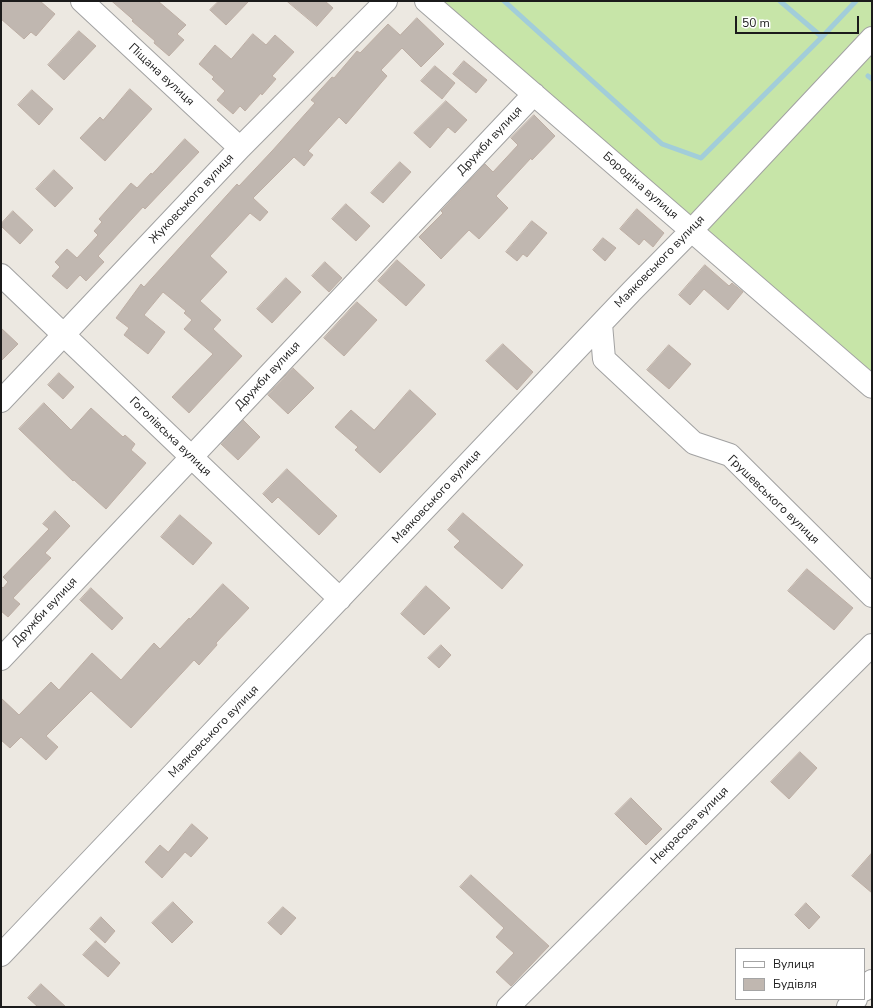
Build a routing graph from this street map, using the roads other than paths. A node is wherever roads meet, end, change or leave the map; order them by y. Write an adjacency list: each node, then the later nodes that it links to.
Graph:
1 (82, 1): 6 (street, Піщана вулиця)
2 (386, 1): 6 (street, Жуковського вулиця)
3 (426, 1): 5 (street, Бородіна вулиця)
4 (872, 38): 7 (street, Маяковського вулиця)
5 (534, 94): 7 (street, Бородіна вулиця); 13 (street, Дружби вулиця)
6 (240, 148): 10 (street, Жуковського вулиця)
7 (692, 230): 9 (street, Маяковського вулиця); 11 (street, Бородіна вулиця)
8 (1, 275): 10 (street, Гоголівська вулиця)
9 (601, 324): 14 (street, Грушевського вулиця); 15 (street, Маяковського вулиця)
10 (63, 335): 12 (street, Жуковського вулиця); 13 (street, Гоголівська вулиця)
11 (872, 387)
12 (1, 401)
13 (191, 458): 15 (street, Гоголівська вулиця); 17 (street, Дружби вулиця)
14 (872, 596)
15 (340, 599): 18 (street, Маяковського вулиця)
16 (872, 645): 21 (street, Некрасова вулиця)
17 (1, 660)
18 (1, 955)
19 (872, 981): 20 (street)
20 (865, 989)
21 (508, 1007)

